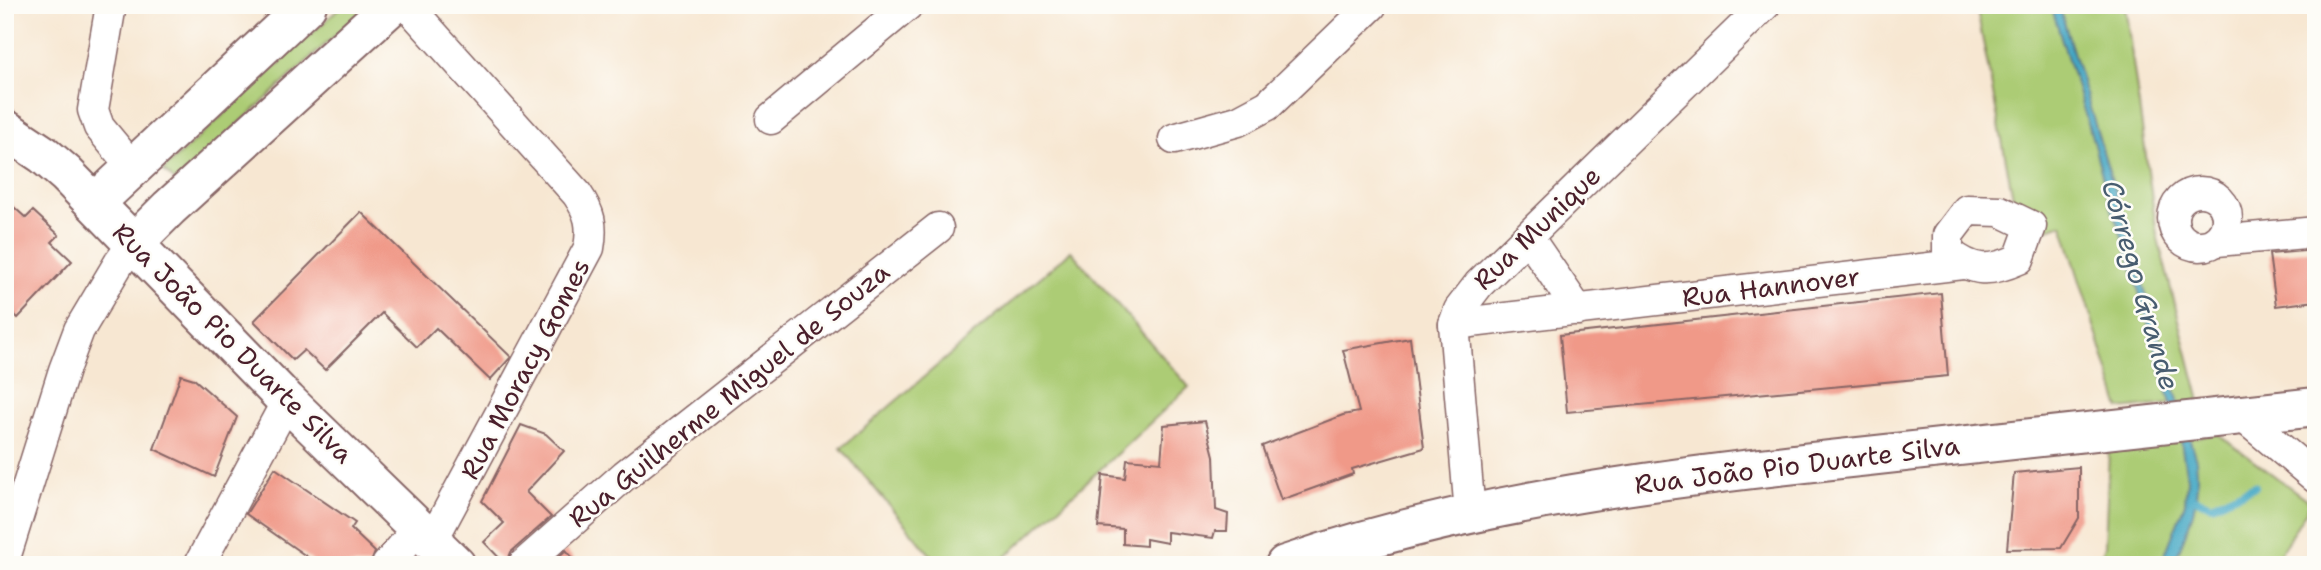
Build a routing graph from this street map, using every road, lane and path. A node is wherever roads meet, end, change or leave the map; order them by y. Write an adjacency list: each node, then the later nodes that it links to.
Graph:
1 (111, 5): 11 (street)
2 (393, 5): 13 (main road)
3 (407, 5): 27 (street, Rua Moracy Gomes)
4 (908, 5): 8 (street)
5 (1372, 5): 10 (street)
6 (1765, 5): 16 (street, Rua Munique)
7 (296, 11): 11 (main road)
8 (771, 119)
9 (5, 129): 12 (main road, Rua João Pio Duarte Silva)
10 (1174, 139)
11 (134, 168): 12 (main road); 13 (main road)
12 (95, 203): 18 (main road, Rua João Pio Duarte Silva)
13 (169, 208): 18 (main road)
14 (938, 228): 31 (street, Rua Guilherme Miguel de Souza)
15 (2316, 232): 17 (street)
16 (1528, 237): 20 (street); 21 (street, Rua Munique)
17 (2217, 241)
18 (134, 244): 22 (main road, Rua João Pio Duarte Silva); 28 (street)
19 (1963, 264): 20 (street, Rua Hannover)
20 (1578, 310): 21 (street, Rua Hannover)
21 (1454, 324): 26 (street)
22 (287, 401): 27 (main road, Rua João Pio Duarte Silva); 29 (street)
23 (2316, 407): 24 (main road, Rua João Pio Duarte Silva)
24 (2241, 415): 25 (street); 26 (main road, Rua João Pio Duarte Silva)
25 (2316, 478)
26 (1470, 514): 32 (main road, Rua João Pio Duarte Silva)
27 (436, 544): 30 (street, Rua Moracy Gomes)
28 (5, 558)
29 (199, 565)
30 (387, 565)
31 (523, 565)
32 (1285, 565)

